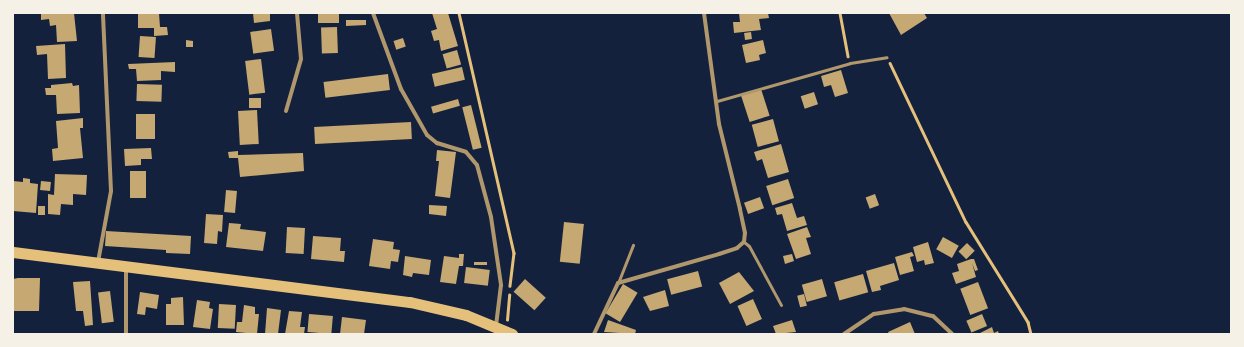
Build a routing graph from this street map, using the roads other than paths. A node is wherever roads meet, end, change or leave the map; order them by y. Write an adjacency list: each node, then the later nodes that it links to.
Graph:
1 (104, 13): 11 (street)
2 (297, 13): 7 (street)
3 (373, 13): 15 (street)
4 (704, 13): 6 (street)
5 (887, 57): 6 (lane)
6 (717, 101): 8 (street)
7 (286, 111)
8 (744, 242): 13 (street); 14 (lane)
9 (634, 245): 13 (lane)
10 (13, 252): 11 (highway)
11 (98, 262): 12 (highway)
12 (126, 266): 15 (highway); 16 (street)
13 (618, 283): 17 (street)
14 (781, 305)
15 (505, 330)
16 (126, 334)
17 (594, 334)
18 (844, 334): 19 (street)
19 (952, 334)

